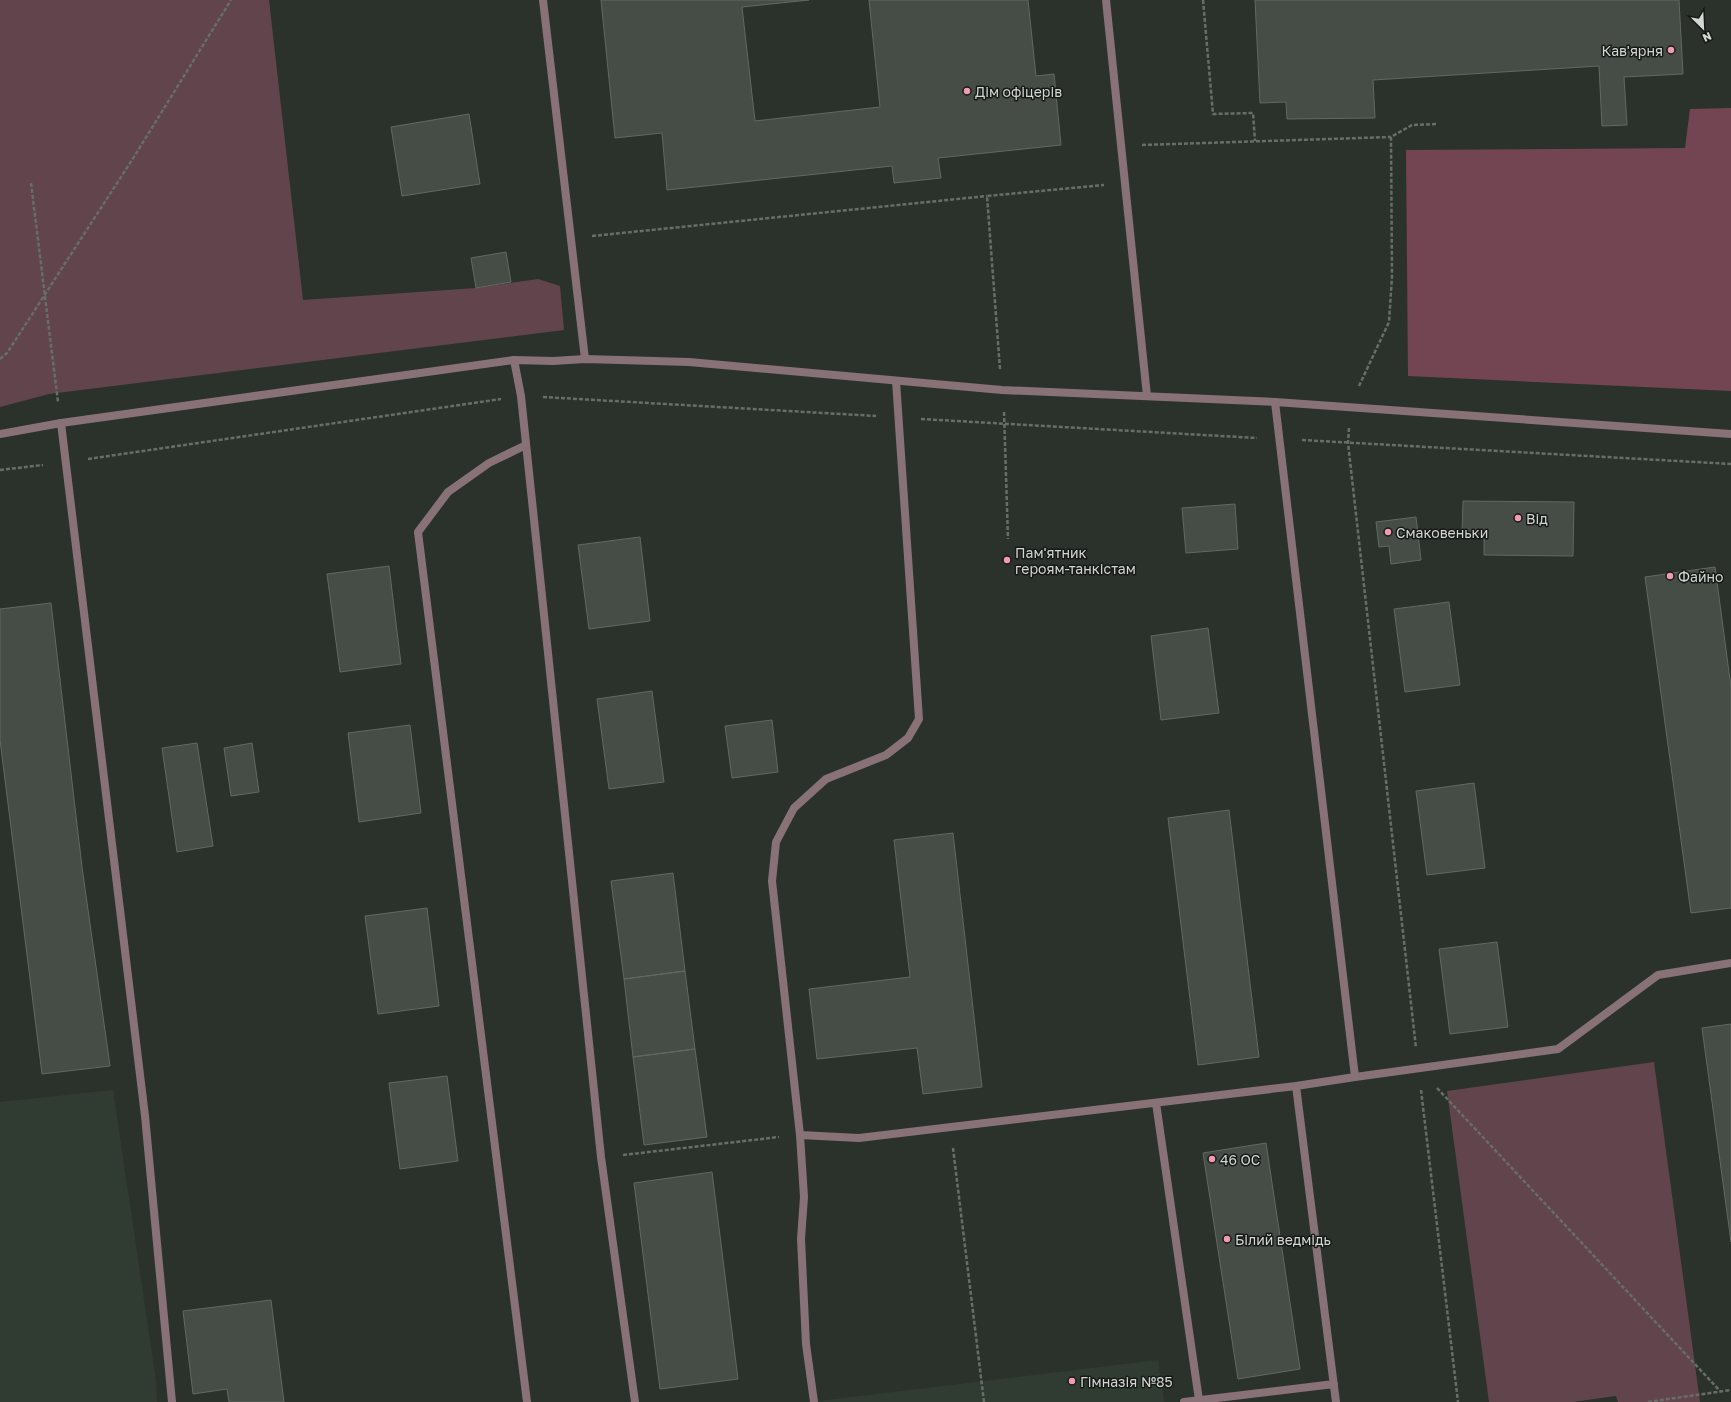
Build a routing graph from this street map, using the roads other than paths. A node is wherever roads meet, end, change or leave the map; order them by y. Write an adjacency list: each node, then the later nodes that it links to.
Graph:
1 (543, 0): 3 (street)
2 (1106, 0): 6 (street)
3 (585, 359): 4 (street); 5 (street)
4 (514, 360): 8 (street); 11 (street)
5 (896, 381): 6 (street); 16 (street)
6 (1147, 396): 7 (street)
7 (1275, 402): 10 (street); 13 (street)
8 (61, 423): 9 (street); 19 (street)
9 (0, 434)
10 (1731, 434)
11 (526, 445): 20 (street); 21 (street)
12 (1731, 963): 13 (street)
13 (1355, 1077): 14 (street)
14 (1296, 1086): 15 (street); 17 (street)
15 (1156, 1103): 16 (street); 18 (street)
16 (800, 1135): 22 (street)
17 (1334, 1384): 18 (street); 24 (street)
18 (1198, 1400): 23 (street)
19 (172, 1402)
20 (527, 1402)
21 (635, 1402)
22 (814, 1402)
23 (1184, 1402)
24 (1336, 1402)

